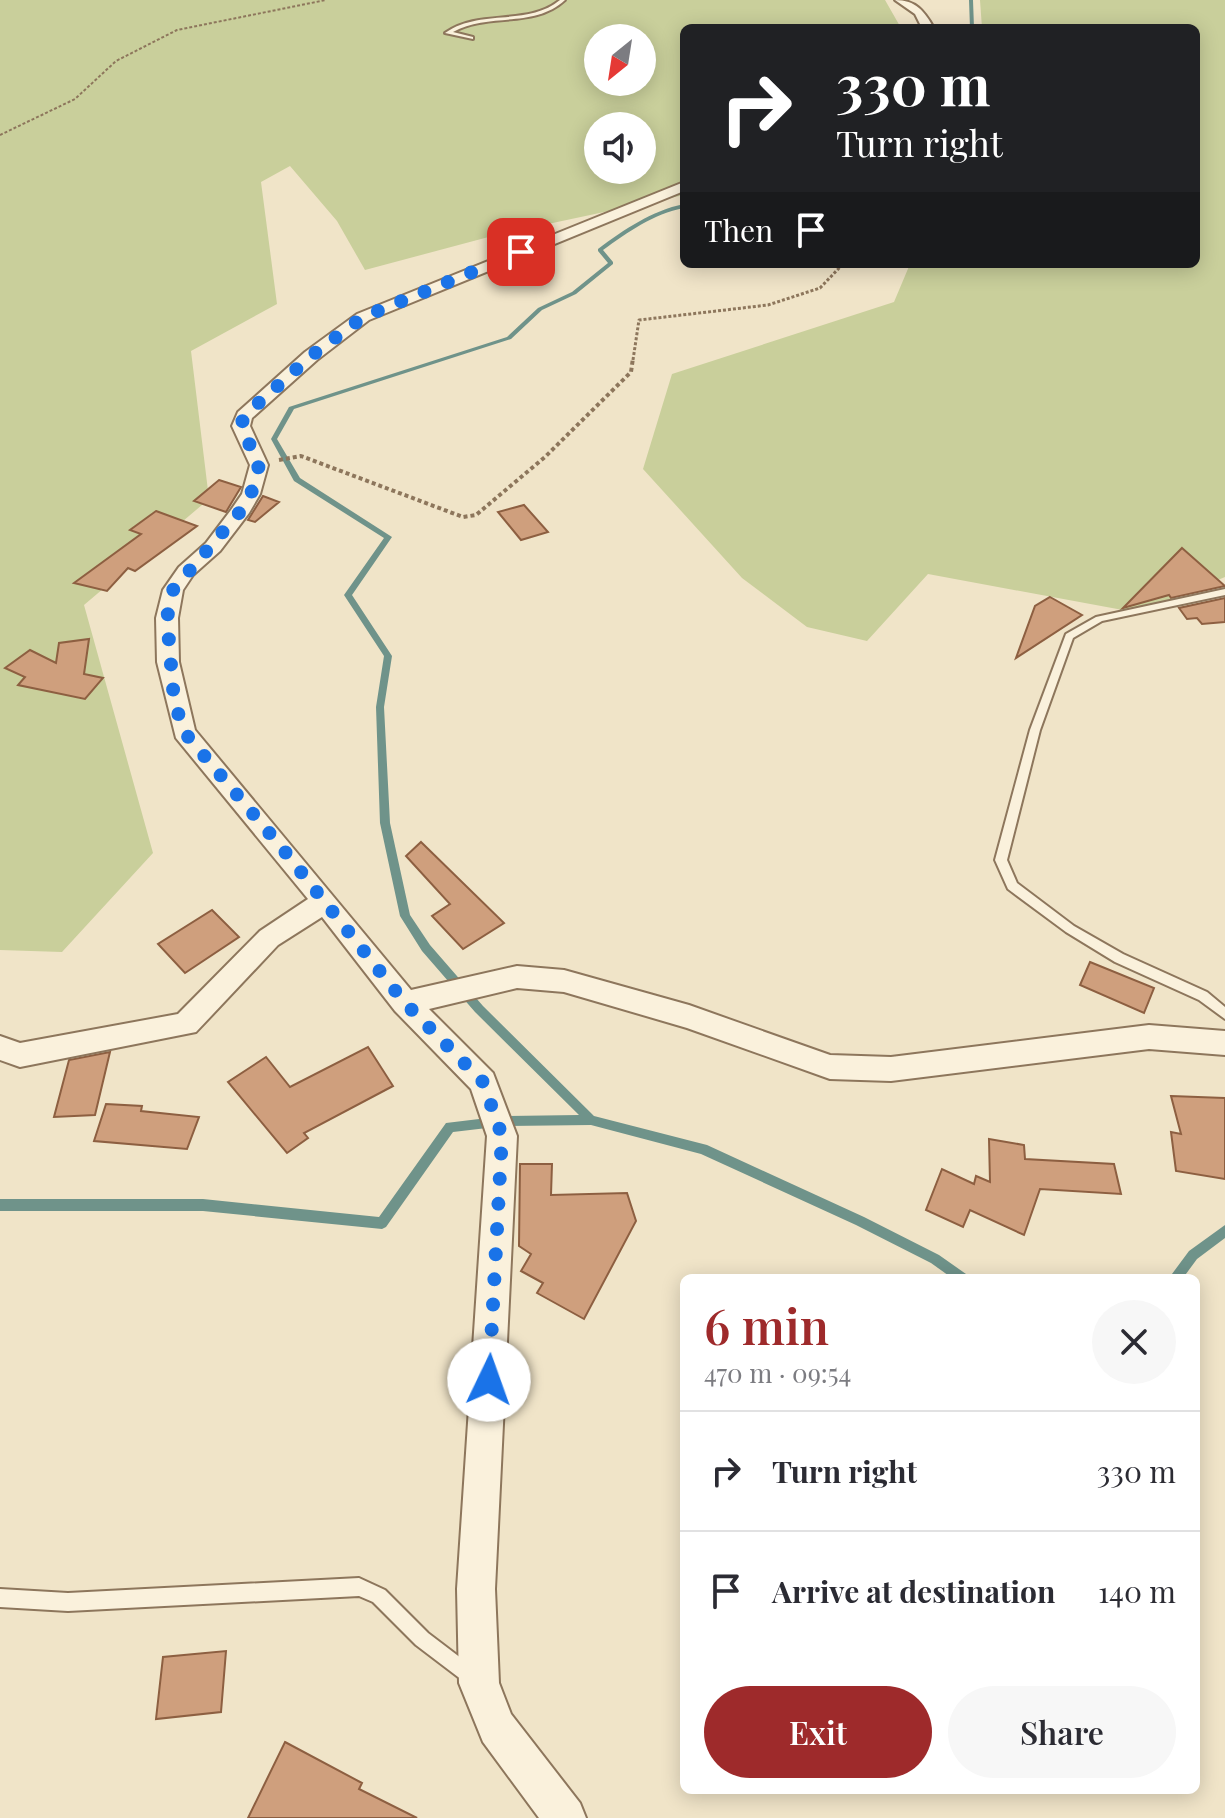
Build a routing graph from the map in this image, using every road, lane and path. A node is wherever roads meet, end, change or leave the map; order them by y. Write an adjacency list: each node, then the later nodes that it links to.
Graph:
1 (326, 0): 6 (path)
2 (563, 0): 5 (lane)
3 (900, 0): 4 (street)
4 (926, 24)
5 (471, 38)
6 (0, 135)
7 (680, 188): 9 (street)
8 (839, 268): 9 (path)
9 (259, 465): 11 (street)
10 (1225, 592): 13 (lane)
11 (324, 902): 12 (street); 15 (street)
12 (405, 1003): 14 (street); 17 (street)
13 (1225, 1014)
14 (1225, 1043)
15 (0, 1048)
16 (0, 1598): 17 (lane)
17 (479, 1683): 18 (street)
18 (565, 1818)

